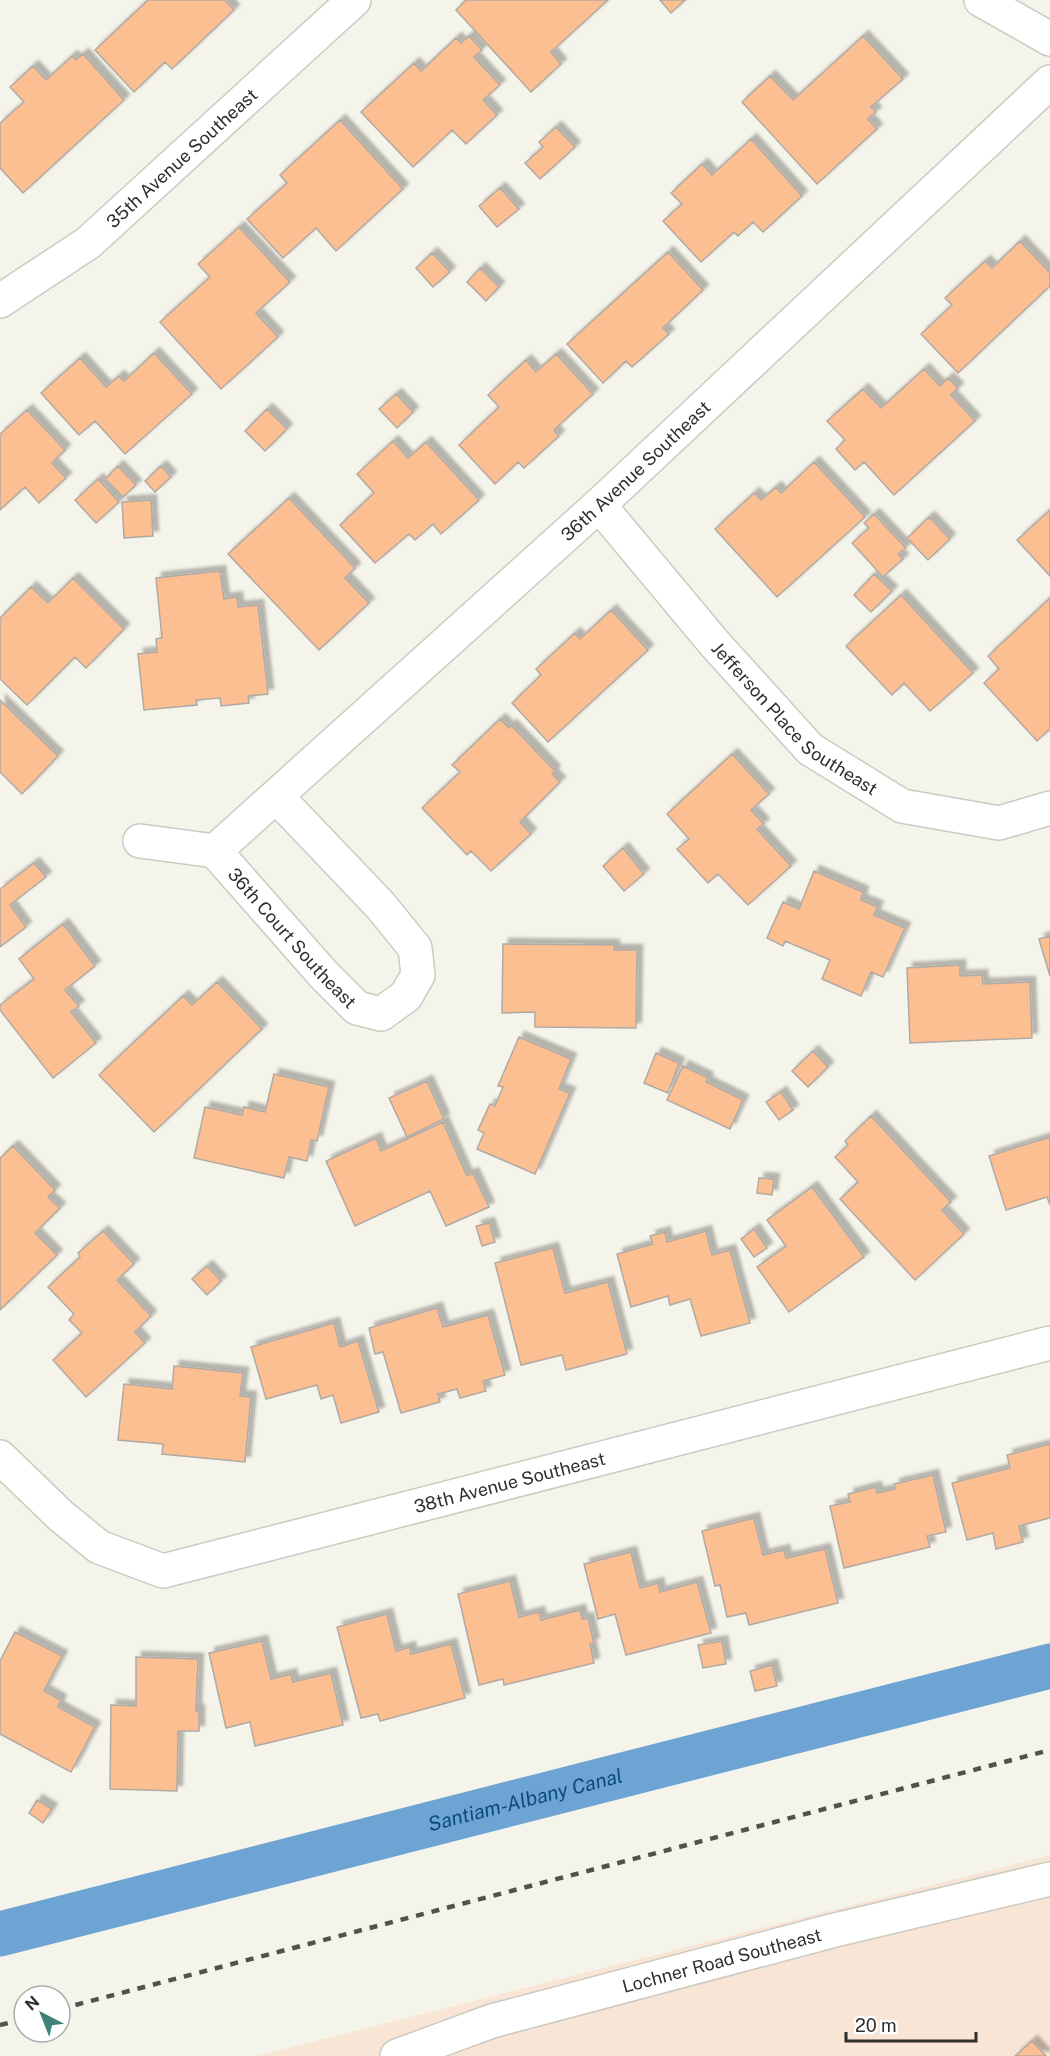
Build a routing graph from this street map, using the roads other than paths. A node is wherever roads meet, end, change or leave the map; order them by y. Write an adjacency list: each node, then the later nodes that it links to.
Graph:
1 (354, 0): 5 (street, 35th Avenue Southeast)
2 (981, 0): 3 (street)
3 (1050, 39)
4 (1050, 82): 6 (street, 36th Avenue Southeast)
5 (0, 301)
6 (599, 505): 7 (street, 36th Avenue Southeast); 8 (street, Jefferson Place Southeast)
7 (277, 797): 10 (street, 36th Avenue Southeast); 10 (street, 36th Court Southeast)
8 (1050, 808)
9 (140, 841): 10 (street, 36th Court Southeast)
10 (214, 851)
11 (1050, 1343): 12 (street, 38th Avenue Southeast)
12 (0, 1458)
13 (1050, 1879): 14 (street, Lochner Road Southeast)
14 (397, 2056)

